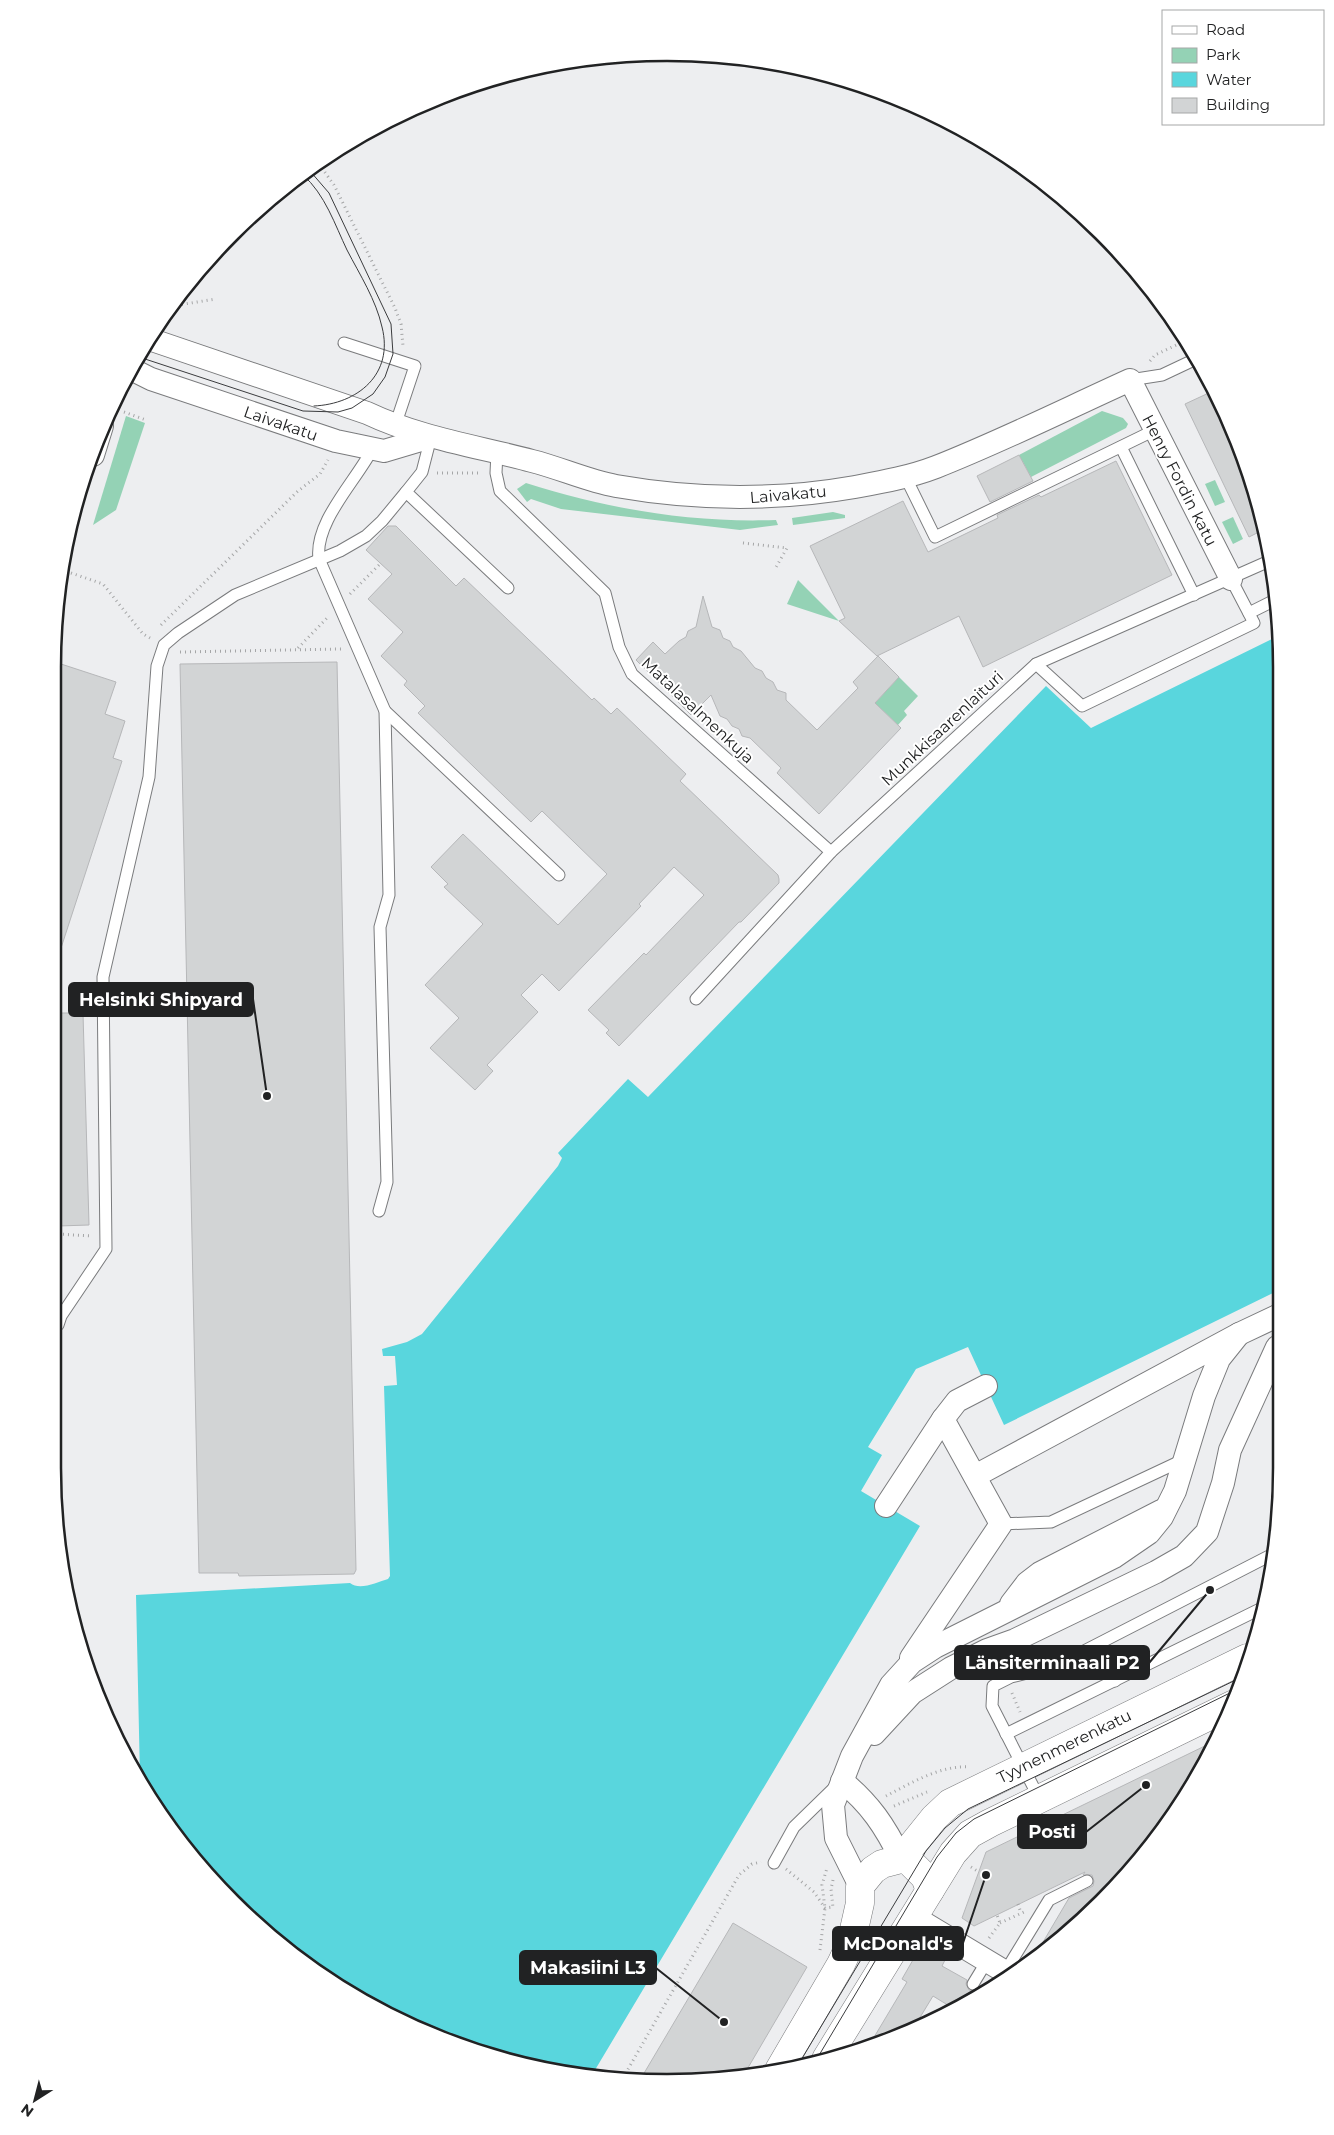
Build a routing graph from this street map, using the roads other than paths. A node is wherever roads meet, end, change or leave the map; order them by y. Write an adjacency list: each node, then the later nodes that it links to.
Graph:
1 (156, 341): 6 (street, Laivakatu)
2 (344, 343): 6 (lane)
3 (1190, 362): 5 (lane)
4 (138, 373): 10 (street, Laivakatu)
5 (1130, 380): 7 (street, Henry Fordin katu); 12 (street, Laivakatu)
6 (396, 426): 8 (street, Laivakatu)
7 (1155, 430): 9 (lane); 16 (street, Henry Fordin katu)
8 (431, 437): 10 (street, Laivakatu); 11 (street, Laivakatu); 13 (lane)
9 (1121, 447): 12 (lane); 18 (lane)
10 (373, 448): 14 (lane)
11 (497, 452): 12 (street, Laivakatu); 23 (lane, Matalasalmenkuja)
12 (905, 476)
13 (406, 492): 14 (lane); 17 (lane)
14 (319, 559): 22 (lane); 27 (lane)
15 (1264, 564): 16 (lane, Munkkisaarenlaituri)
16 (1231, 579): 18 (lane, Munkkisaarenlaituri); 20 (lane)
17 (508, 588)
18 (1194, 595): 21 (lane, Munkkisaarenlaituri)
19 (1269, 603): 20 (lane)
20 (1249, 613): 21 (lane)
21 (1036, 664): 23 (lane, Munkkisaarenlaituri)
22 (385, 711): 24 (lane); 26 (lane)
23 (831, 852): 25 (lane, Munkkisaarenlaituri)
24 (559, 875)
25 (696, 999)
26 (379, 1211)
27 (61, 1315)
28 (1273, 1318): 29 (street)
29 (1239, 1334): 33 (street); 34 (street)
30 (1273, 1356): 45 (street)
31 (986, 1386): 32 (street)
32 (943, 1419): 34 (street); 35 (street)
33 (1185, 1460): 36 (lane); 42 (street)
34 (975, 1476): 36 (street)
35 (886, 1506)
36 (1000, 1524): 42 (street)
37 (1266, 1558): 39 (lane)
38 (1255, 1611): 41 (lane)
39 (1097, 1645): 41 (lane); 44 (lane)
40 (1242, 1661): 46 (main road, Tyynenmerenkatu)
41 (1115, 1681): 44 (lane)
42 (891, 1685): 45 (street)
43 (1222, 1710): 48 (main road)
44 (1006, 1734): 46 (lane)
45 (852, 1756): 47 (street)
46 (1022, 1767): 48 (lane); 49 (main road, Tyynenmerenkatu)
47 (842, 1781): 49 (street); 50 (lane); 52 (street)
48 (1039, 1798): 53 (main road)
49 (900, 1859): 52 (main road); 53 (main road)
50 (774, 1863)
51 (1087, 1881): 55 (lane)
52 (860, 1886): 58 (main road)
53 (930, 1890): 54 (main road)
54 (914, 1918): 55 (street); 57 (main road)
55 (998, 1962): 56 (lane)
56 (973, 1984)
57 (831, 2051)
58 (784, 2062)

